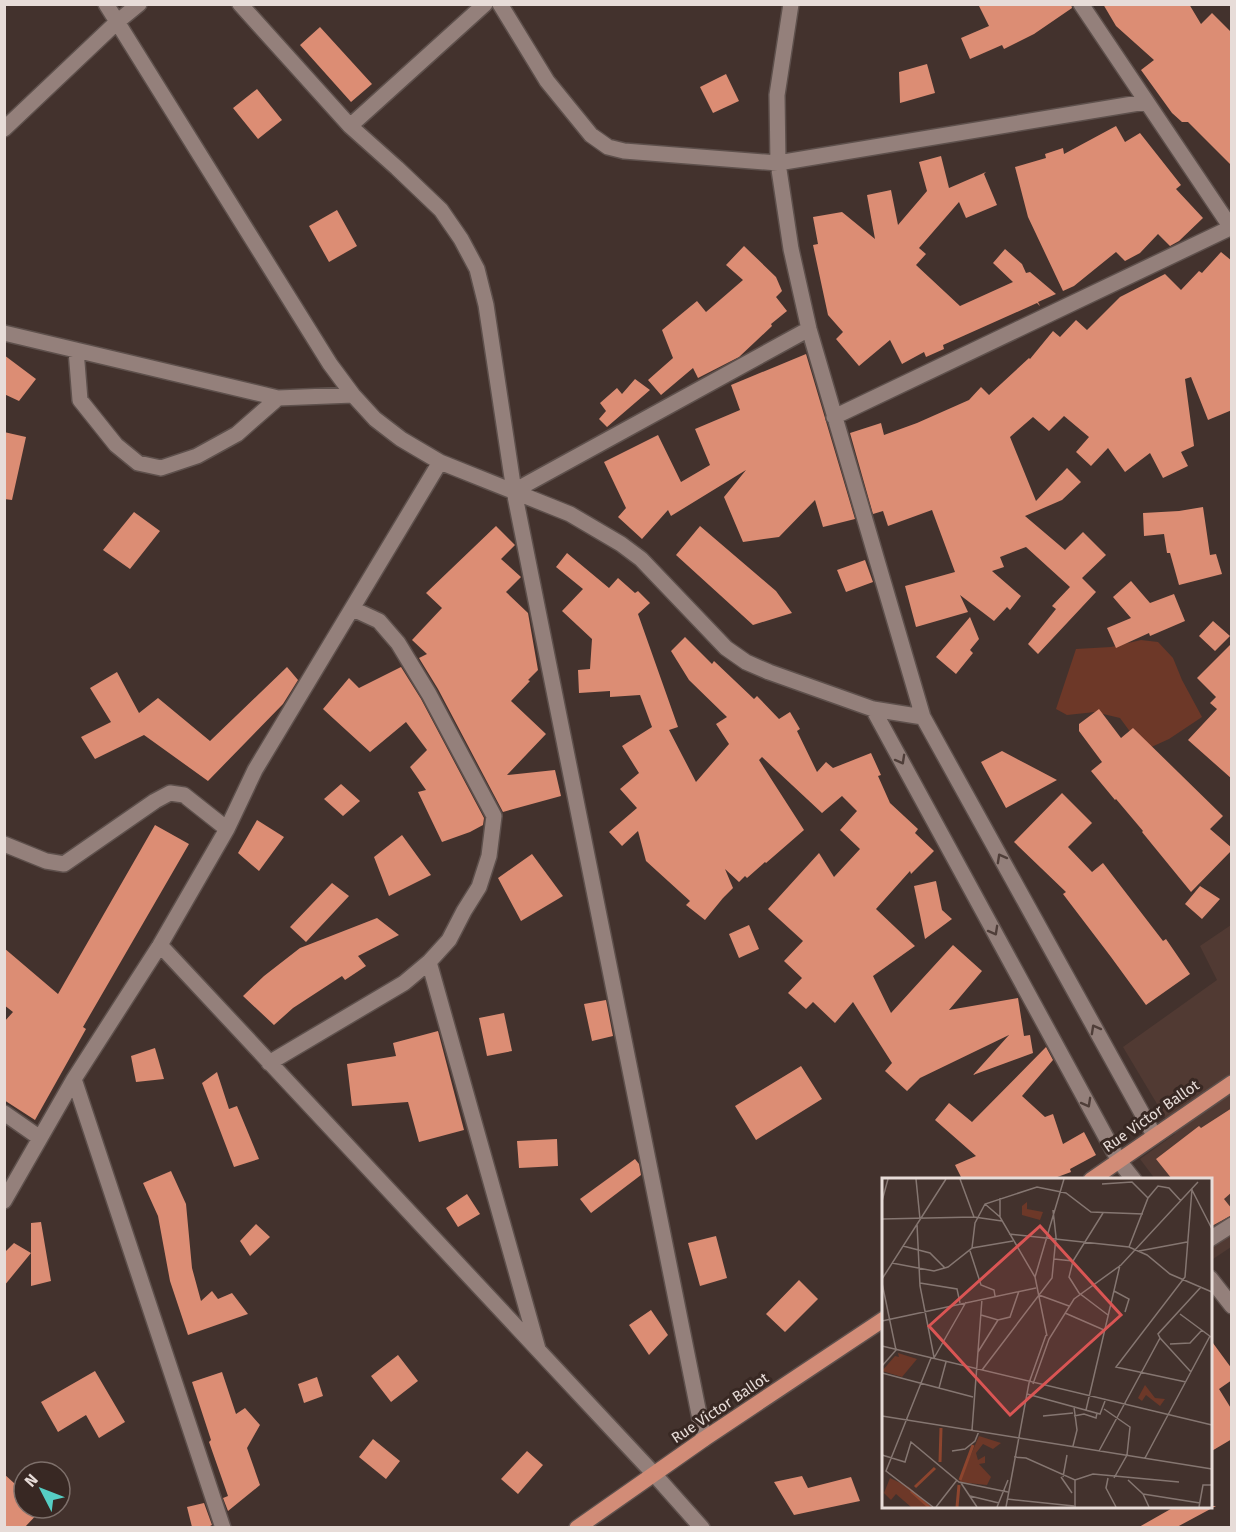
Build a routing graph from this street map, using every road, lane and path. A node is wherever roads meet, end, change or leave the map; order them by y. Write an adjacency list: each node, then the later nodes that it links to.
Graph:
1 (106, 4): 8 (street)
2 (139, 4): 8 (street)
3 (240, 4): 10 (street)
4 (485, 4): 10 (street)
5 (500, 4): 12 (street)
6 (791, 4): 12 (street)
7 (1081, 4): 9 (street)
8 (117, 22): 11 (street); 17 (street)
9 (1145, 102): 12 (street); 13 (street)
10 (350, 126): 21 (street)
11 (4, 129)
12 (778, 163): 14 (street)
13 (1231, 228): 19 (street)
14 (809, 329): 19 (street); 21 (street)
15 (4, 333): 16 (street)
16 (76, 350): 18 (street); 18 (street)
17 (352, 395): 18 (street); 20 (street)
18 (278, 398)
19 (834, 417): 24 (street)
20 (440, 462): 21 (street); 22 (street)
21 (514, 491): 23 (street); 45 (street)
22 (353, 609): 25 (street); 28 (street)
23 (873, 709): 24 (street); 35 (street, one-way to 35)
24 (923, 717): 33 (street, one-way to 24)
25 (227, 828): 26 (street); 27 (street)
26 (4, 844)
27 (160, 945): 29 (street); 30 (street)
28 (429, 962): 29 (street); 44 (street)
29 (269, 1062): 44 (street)
30 (74, 1079): 34 (street); 47 (street)
31 (1232, 1083): 33 (main road, Rue Victor Ballot)
32 (4, 1113): 34 (street)
33 (1154, 1135): 35 (main road, Rue Victor Ballot)
34 (40, 1138): 38 (street)
35 (1119, 1161): 36 (main road, Rue Victor Ballot); 37 (street)
36 (1093, 1178)
37 (1133, 1178)
38 (4, 1201)
39 (1232, 1225): 40 (street)
40 (1212, 1238)
41 (1212, 1281): 42 (street)
42 (1232, 1306)
43 (882, 1320): 45 (main road, Rue Victor Ballot)
44 (539, 1351): 46 (street)
45 (705, 1439): 46 (main road, Rue Victor Ballot)
46 (654, 1474): 48 (main road, Rue Victor Ballot); 49 (street)
47 (223, 1527)
48 (577, 1527)
49 (702, 1527)

